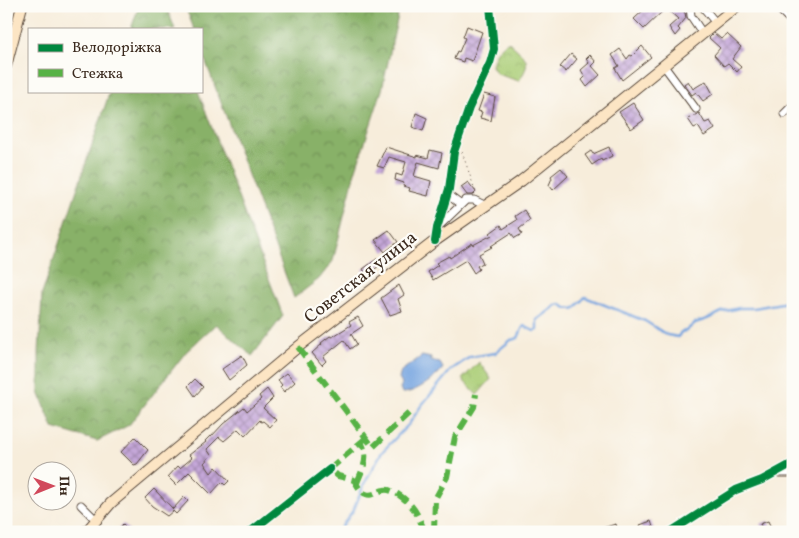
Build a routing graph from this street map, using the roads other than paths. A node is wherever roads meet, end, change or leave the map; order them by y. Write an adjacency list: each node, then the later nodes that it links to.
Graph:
1 (22, 6): 10 (main road)
2 (490, 6): 15 (street)
3 (690, 6): 9 (street)
4 (702, 6): 7 (street)
5 (737, 6): 7 (main road, Советская улица)
6 (776, 6): 8 (street)
7 (716, 23): 9 (main road, Советская улица)
8 (793, 23)
9 (703, 34): 11 (main road, Советская улица)
10 (6, 66)
11 (664, 66): 13 (street); 17 (main road, Советская улица)
12 (793, 105): 14 (street)
13 (696, 109)
14 (784, 114)
15 (448, 195): 16 (street); 18 (street)
16 (460, 204): 17 (street); 18 (street)
17 (483, 204): 19 (main road, Советская улица)
18 (437, 228): 19 (street)
19 (435, 241): 25 (main road, Советская улица)
20 (793, 463): 22 (street)
21 (330, 469): 27 (street)
22 (775, 473): 23 (street); 28 (street)
23 (793, 473)
24 (81, 505): 25 (street)
25 (96, 520): 26 (main road, Советская улица)
26 (86, 532)
27 (250, 532)
28 (670, 532)

